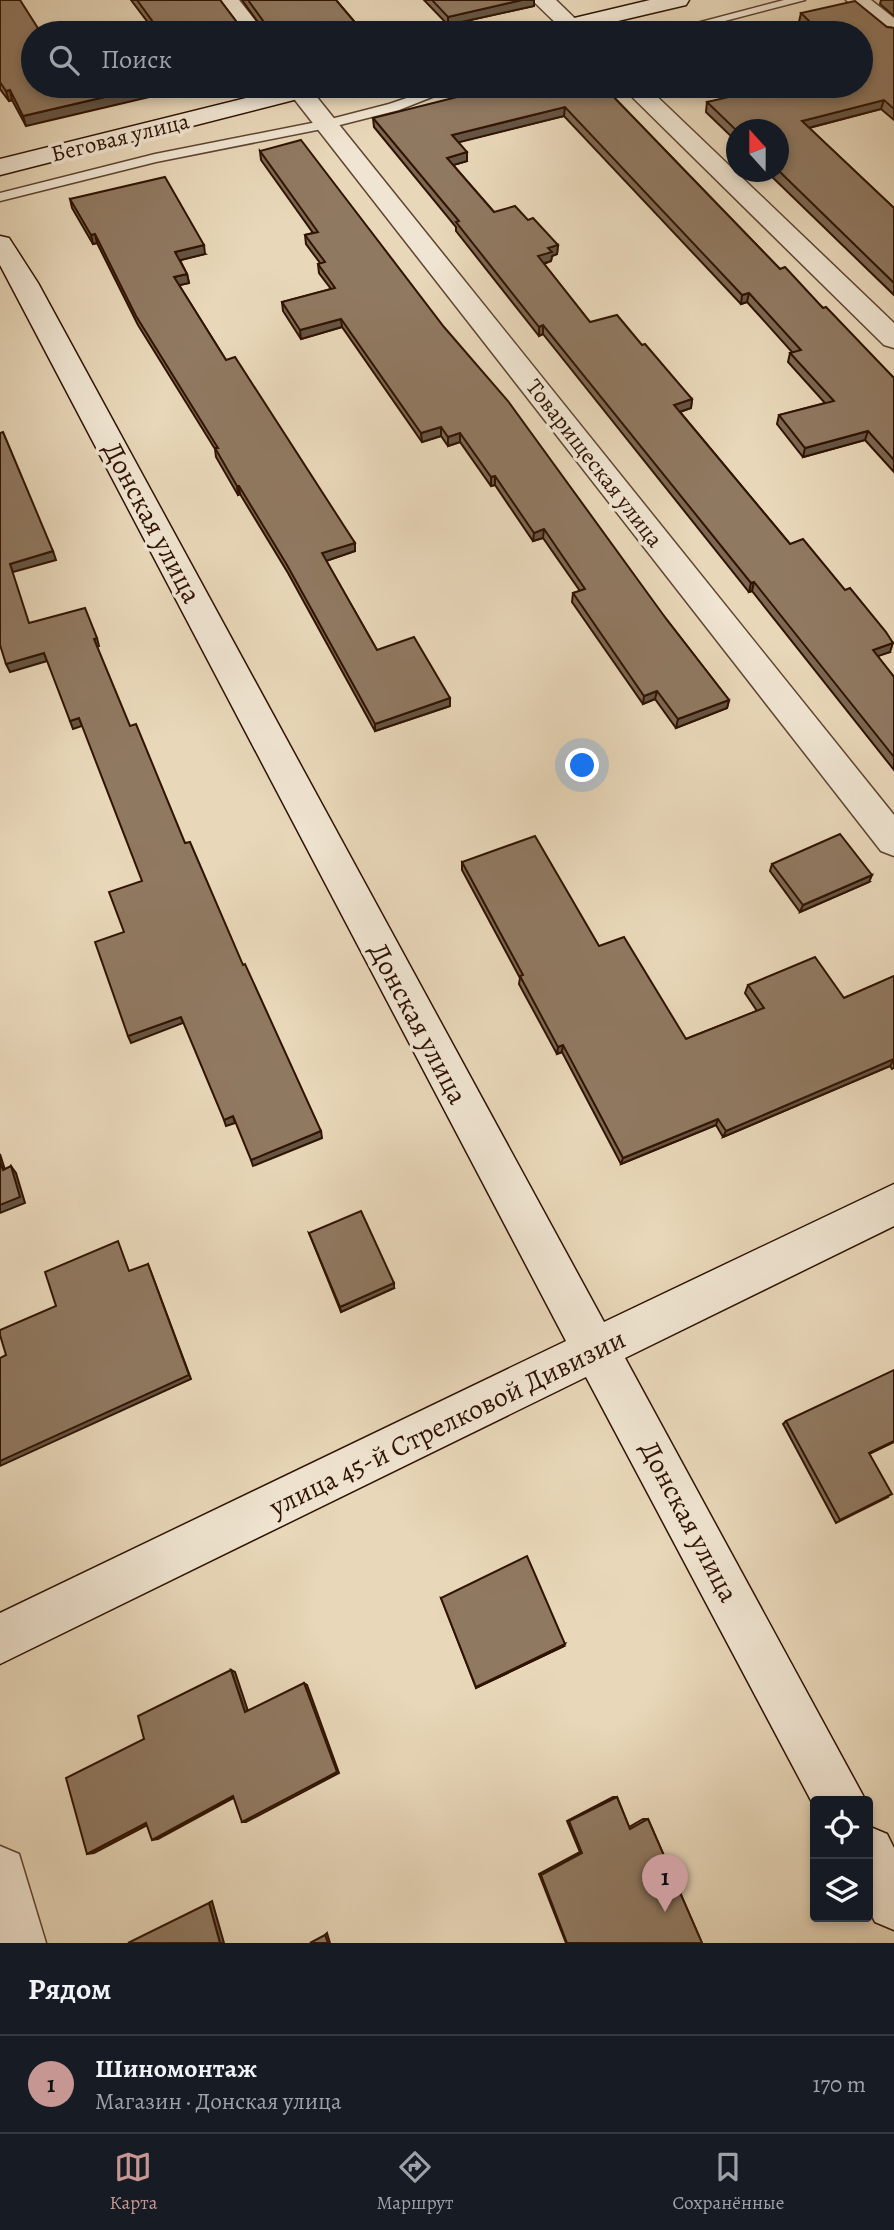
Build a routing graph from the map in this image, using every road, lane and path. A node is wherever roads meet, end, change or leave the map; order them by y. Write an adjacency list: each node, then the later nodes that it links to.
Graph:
1 (227, 0): 6 (street)
2 (543, 0): 7 (street)
3 (678, 0): 8 (street)
4 (799, 0): 9 (lane)
5 (857, 0): 10 (street)
6 (244, 21)
7 (566, 21)
8 (603, 21)
9 (714, 21)
10 (894, 29)
11 (264, 98): 16 (street, Беговая улица)
12 (312, 98): 15 (street, Товарищеская улица)
13 (420, 98): 15 (lane)
14 (645, 98): 19 (street)
15 (327, 124): 17 (lane); 20 (street, Товарищеская улица)
16 (0, 167)
17 (0, 197)
18 (0, 244): 22 (street, Донская улица)
19 (894, 339)
20 (894, 841)
21 (894, 1204): 22 (street, улица 45-й Стрелковой Дивизии)
22 (595, 1350): 23 (street, улица 45-й Стрелковой Дивизии); 24 (street, Донская улица)
23 (0, 1639)
24 (837, 1796)
25 (871, 1859): 27 (street)
26 (0, 1873): 28 (street)
27 (894, 1903)
28 (19, 1943)

